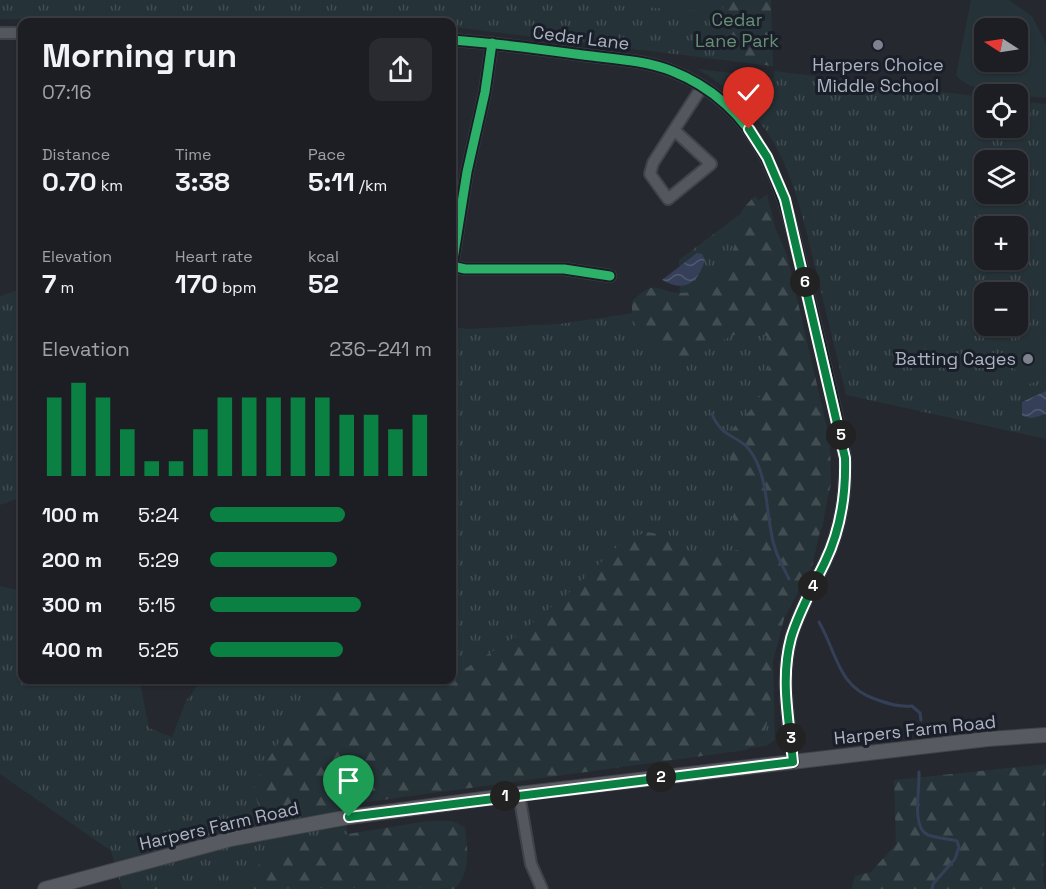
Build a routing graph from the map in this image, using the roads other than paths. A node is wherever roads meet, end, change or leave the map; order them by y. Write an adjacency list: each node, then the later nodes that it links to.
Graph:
1 (0, 33): 2 (street)
2 (18, 33)
3 (456, 40): 4 (street, Cedar Lane)
4 (492, 43): 5 (street, Cedar Lane); 7 (street)
5 (702, 87): 6 (street); 11 (street, Cedar Lane)
6 (674, 130): 6 (street)
7 (456, 241)
8 (456, 267): 9 (street)
9 (610, 276)
10 (1046, 735): 11 (main road, Harpers Farm Road)
11 (793, 762): 12 (main road, Harpers Farm Road)
12 (519, 794): 13 (main road, Harpers Farm Road); 14 (street)
13 (45, 889)
14 (542, 889)

